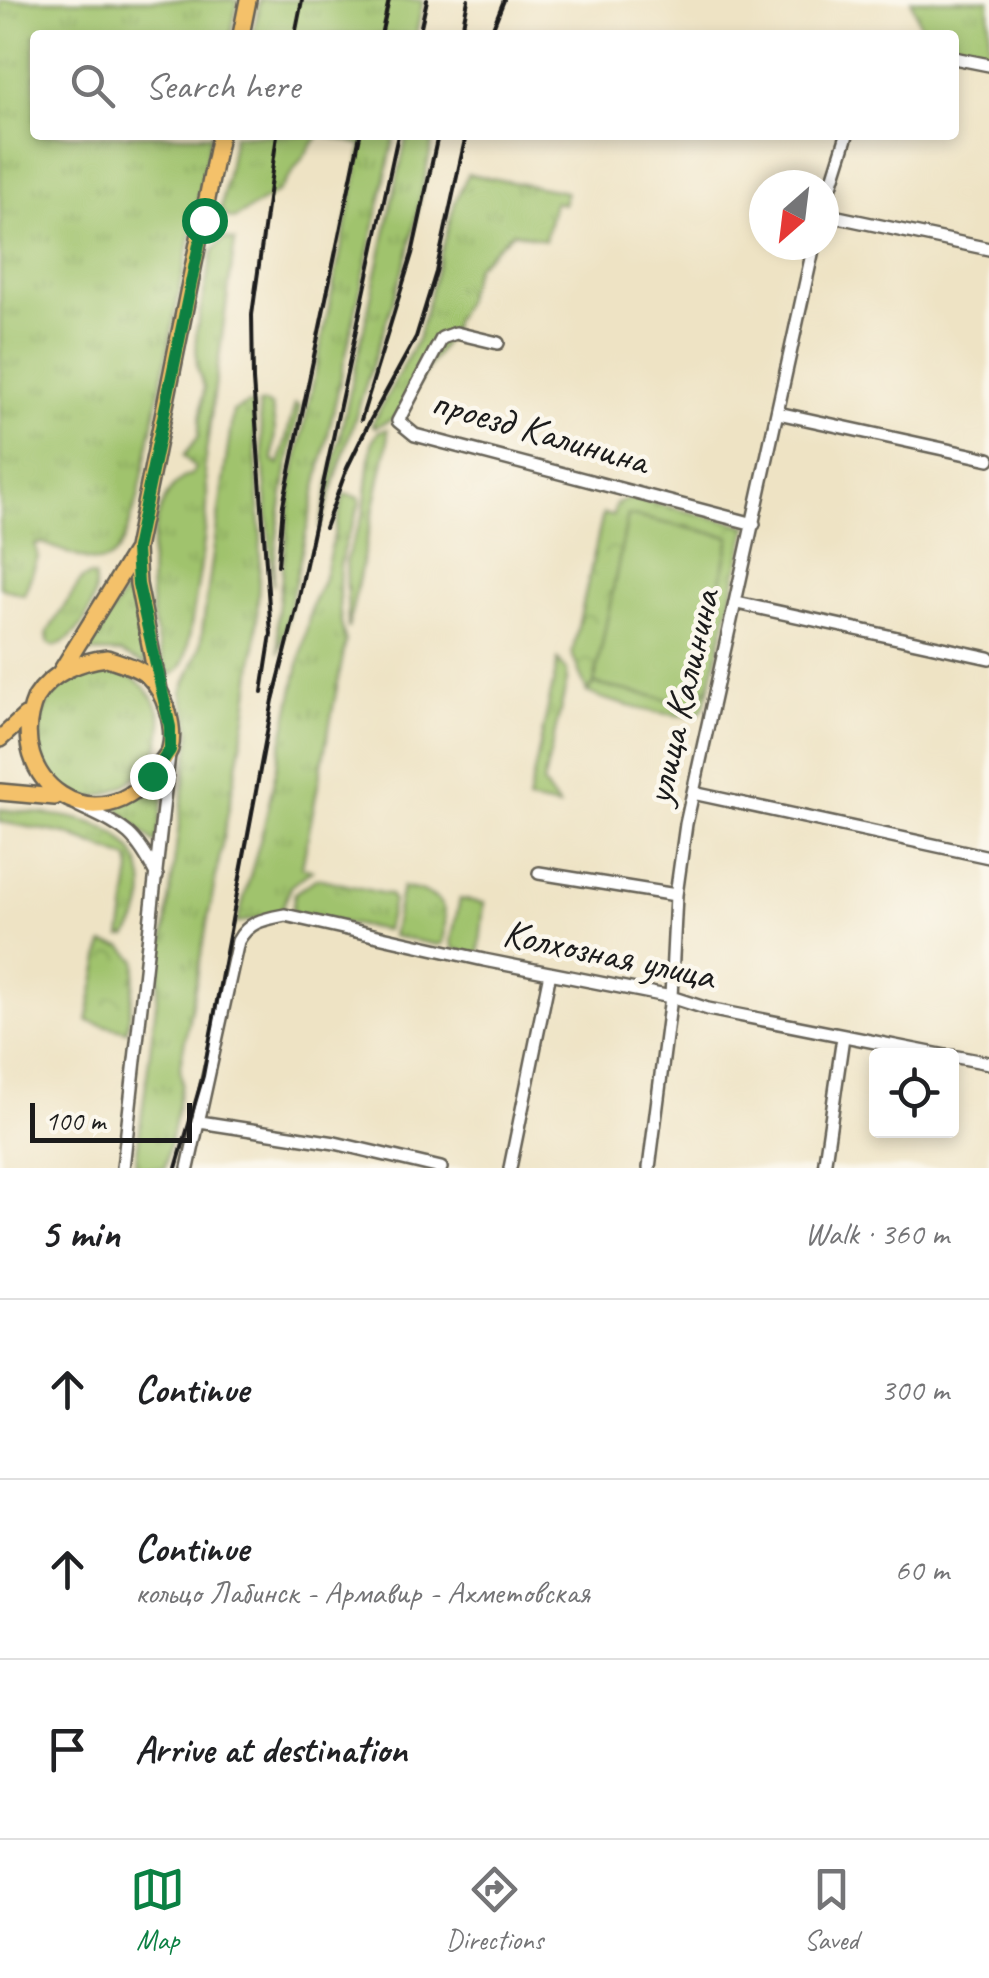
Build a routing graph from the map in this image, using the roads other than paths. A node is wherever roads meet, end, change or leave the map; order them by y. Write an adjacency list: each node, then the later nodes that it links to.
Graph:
1 (248, 0): 2 (main road)
2 (242, 30)
3 (959, 59): 4 (street)
4 (989, 66)
5 (219, 140): 15 (main road)
6 (845, 140): 7 (street)
7 (836, 170)
8 (839, 215): 9 (street)
9 (989, 250)
10 (811, 260): 12 (street, улица Калинина)
11 (498, 343): 14 (street, проезд Калинина)
12 (778, 413): 13 (street); 14 (street, улица Калинина)
13 (989, 458)
14 (754, 524): 16 (street, улица Калинина)
15 (136, 549): 18 (main road); 19 (main road)
16 (737, 603): 17 (street); 24 (street, улица Калинина)
17 (989, 658)
18 (60, 673): 19 (main road); 20 (main road)
19 (159, 690): 22 (main road)
20 (25, 716): 21 (main road); 25 (main road)
21 (0, 739)
22 (170, 750): 26 (main road); 29 (street)
23 (0, 792): 25 (main road)
24 (693, 793): 27 (street); 30 (street, улица Калинина)
25 (55, 798): 26 (main road)
26 (79, 806): 29 (street)
27 (989, 856)
28 (539, 873): 30 (street)
29 (157, 876): 38 (street)
30 (676, 895): 32 (street, улица Калинина)
31 (550, 973): 32 (street, Колхозная улица); 37 (street, Колхозная улица); 41 (street)
32 (672, 996): 33 (street, Колхозная улица); 42 (street, улица Калинина)
33 (843, 1037): 34 (street, Колхозная улица); 43 (street)
34 (904, 1048)
35 (959, 1058): 36 (street, Колхозная улица)
36 (989, 1063)
37 (200, 1122): 39 (street); 40 (street)
38 (123, 1168)
39 (188, 1168)
40 (441, 1168)
41 (510, 1168)
42 (649, 1168)
43 (824, 1168)

